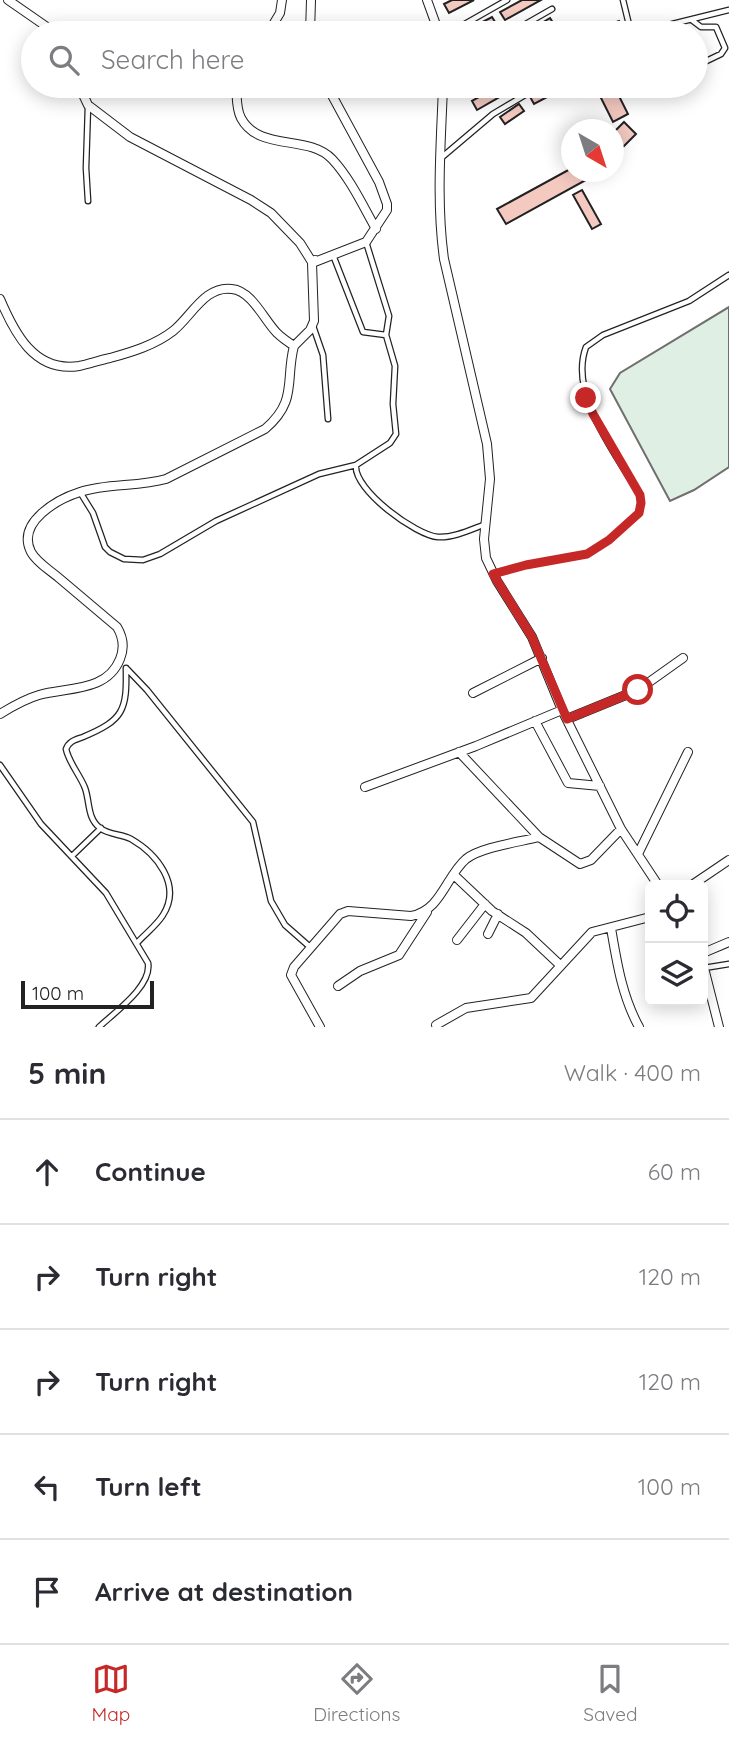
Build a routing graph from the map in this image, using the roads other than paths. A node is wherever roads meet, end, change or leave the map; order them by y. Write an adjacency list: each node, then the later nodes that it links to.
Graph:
1 (8, 0): 9 (street)
2 (282, 0): 10 (street)
3 (312, 0): 11 (street)
4 (427, 0): 12 (street)
5 (507, 0): 13 (lane)
6 (623, 0): 15 (lane)
7 (552, 9): 14 (lane)
8 (729, 10): 16 (lane)
9 (38, 21)
10 (275, 21)
11 (311, 21)
12 (435, 21)
13 (470, 21)
14 (531, 21)
15 (630, 21)
16 (693, 21)
17 (708, 27): 18 (lane)
18 (708, 60)
19 (85, 98): 24 (street)
20 (237, 98): 27 (street)
21 (333, 98): 27 (street)
22 (443, 98): 25 (street)
23 (520, 98): 25 (lane)
24 (88, 105): 26 (lane); 30 (street)
25 (441, 158): 39 (street)
26 (88, 201)
27 (376, 229): 28 (street)
28 (366, 242): 29 (street); 34 (lane)
29 (332, 254): 30 (street); 34 (lane)
30 (316, 260): 33 (street)
31 (729, 275): 40 (lane)
32 (0, 299): 35 (street)
33 (313, 326): 35 (street); 36 (lane)
34 (386, 335): 37 (lane)
35 (294, 346): 38 (street)
36 (328, 419)
37 (356, 465): 38 (lane); 39 (lane)
38 (80, 492): 43 (street)
39 (486, 524): 40 (street)
40 (493, 574): 41 (street)
41 (542, 658): 45 (street); 46 (street)
42 (683, 658): 48 (street)
43 (119, 661): 44 (lane); 47 (street)
44 (126, 668): 55 (lane); 73 (lane)
45 (473, 693)
46 (562, 710): 48 (street); 49 (street)
47 (0, 714)
48 (567, 719): 53 (street)
49 (536, 721): 50 (street); 53 (street)
50 (459, 752): 54 (street); 57 (street)
51 (688, 752): 58 (street)
52 (0, 765): 59 (lane)
53 (600, 786): 56 (street)
54 (365, 787)
55 (101, 828): 59 (lane); 72 (lane)
56 (621, 829): 57 (street); 58 (street)
57 (539, 838): 61 (street)
58 (638, 854): 62 (street)
59 (72, 856): 72 (lane)
60 (729, 860): 63 (street)
61 (455, 876): 64 (street); 65 (street)
62 (655, 880)
63 (699, 880)
64 (485, 904): 66 (street); 70 (street)
65 (428, 910): 73 (street); 79 (street)
66 (498, 914): 69 (street); 76 (street)
67 (645, 918): 68 (street)
68 (611, 928): 76 (street); 83 (street)
69 (488, 934)
70 (457, 940)
71 (729, 942): 74 (street)
72 (137, 943): 81 (lane)
73 (311, 947): 82 (street)
74 (708, 951)
75 (729, 964): 77 (lane)
76 (560, 965): 80 (street)
77 (708, 966)
78 (708, 985): 84 (street)
79 (338, 986)
80 (436, 1024)
81 (99, 1027)
82 (320, 1027)
83 (639, 1027)
84 (719, 1027)

